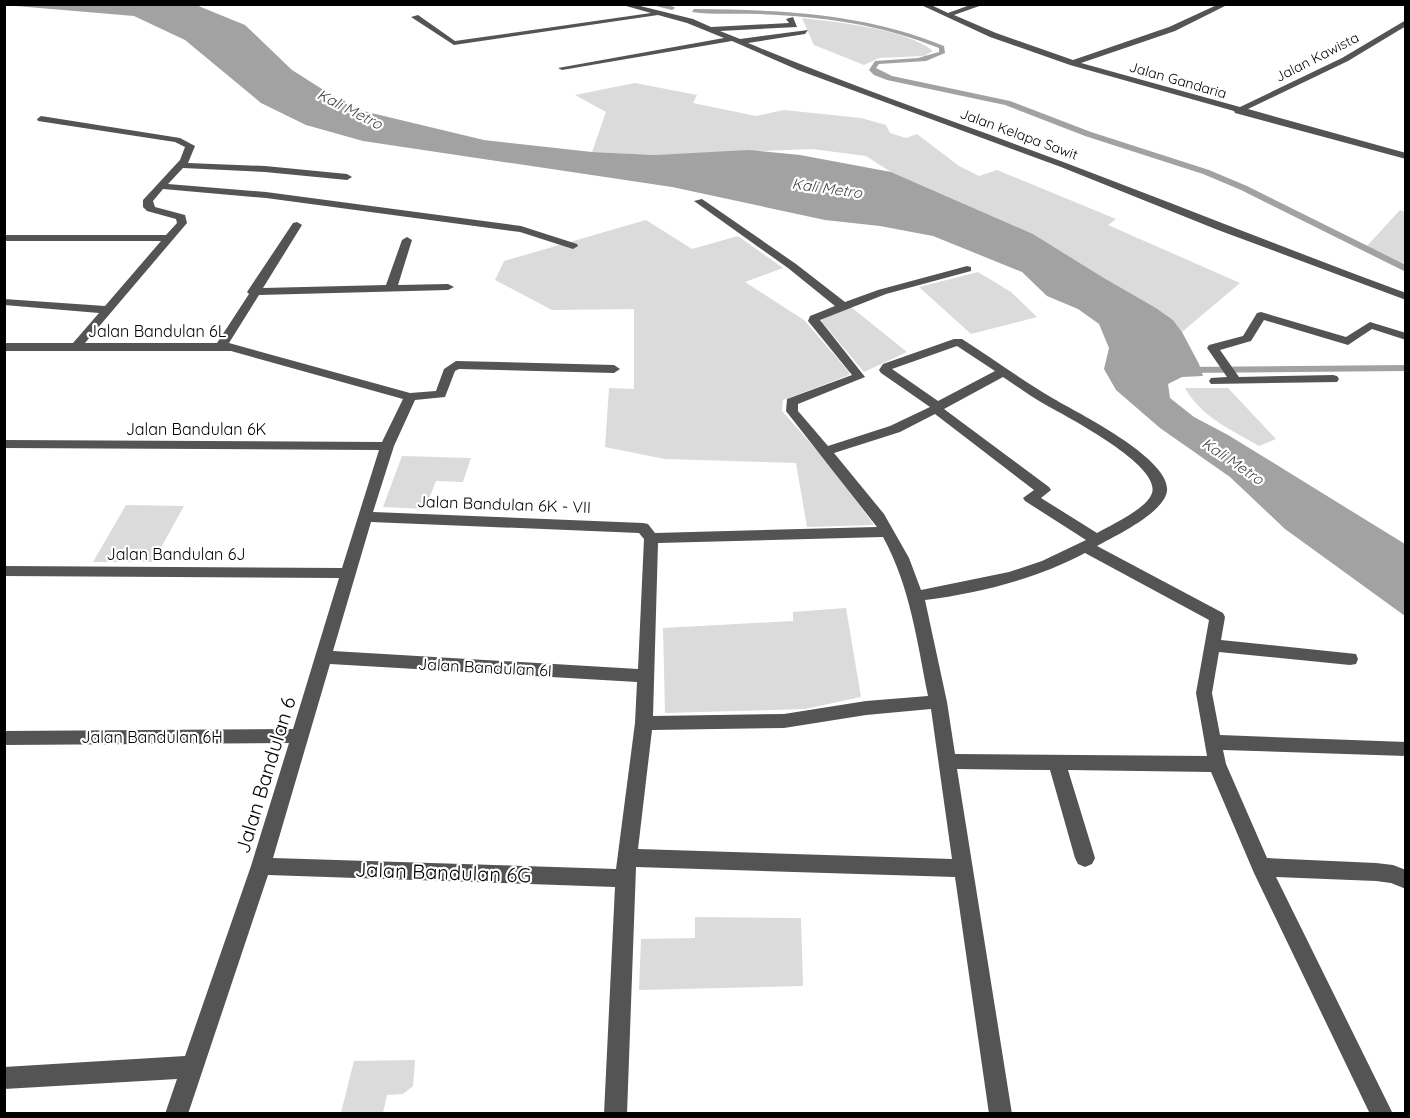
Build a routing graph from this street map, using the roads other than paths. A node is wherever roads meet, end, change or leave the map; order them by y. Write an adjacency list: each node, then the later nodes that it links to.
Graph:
1 (622, 4): 5 (street, Jalan Kelapa Sawit)
2 (922, 4): 6 (street, Jalan Gandaria)
3 (982, 4): 6 (street)
4 (1226, 4): 13 (street)
5 (662, 13): 7 (street); 10 (street, Jalan Kelapa Sawit)
6 (947, 15): 13 (street, Jalan Gandaria)
7 (416, 18)
8 (790, 19): 10 (street)
9 (1406, 22): 15 (street, Jalan Kawista)
10 (708, 29): 12 (street, Jalan Kelapa Sawit)
11 (805, 32): 12 (street)
12 (735, 40): 14 (street); 31 (street, Jalan Kelapa Sawit)
13 (1073, 63): 15 (street, Jalan Gandaria)
14 (562, 68)
15 (1238, 111): 17 (street, Jalan Gandaria)
16 (41, 119): 18 (street)
17 (1406, 156)
18 (181, 165): 19 (street); 20 (street)
19 (347, 177)
20 (161, 186): 24 (street); 26 (street)
21 (699, 201): 33 (street)
22 (297, 225): 30 (street)
23 (4, 238): 24 (street)
24 (168, 238): 34 (street)
25 (407, 240): 29 (street)
26 (573, 246)
27 (967, 269): 33 (street)
28 (448, 287): 29 (street)
29 (391, 288): 30 (street)
30 (253, 292): 38 (street)
31 (1406, 297)
32 (4, 302): 34 (street)
33 (842, 306): 48 (street)
34 (107, 310): 37 (street)
35 (1406, 337): 42 (street)
36 (4, 347): 37 (street, Jalan Bandulan 6L)
37 (76, 347): 38 (street, Jalan Bandulan 6L)
38 (221, 347): 44 (street, Jalan Bandulan 6L)
39 (614, 369): 44 (street)
40 (1005, 371): 45 (street); 45 (street); 52 (street)
41 (1333, 379): 42 (street)
42 (1235, 380): 43 (street)
43 (1215, 381)
44 (410, 397): 47 (street, Jalan Bandulan 6)
45 (937, 408): 48 (street); 52 (street)
46 (4, 444): 47 (street, Jalan Bandulan 6K)
47 (387, 446): 49 (street, Jalan Bandulan 6)
48 (827, 451): 50 (street)
49 (364, 517): 51 (street, Jalan Bandulan 6K - VII); 54 (street, Jalan Bandulan 6)
50 (888, 532): 51 (street, Jalan Bandulan 6K - VII); 55 (street)
51 (647, 533): 59 (street)
52 (1091, 543): 55 (street); 56 (street)
53 (4, 571): 54 (street, Jalan Bandulan 6J)
54 (348, 573): 57 (street, Jalan Bandulan 6)
55 (916, 596): 60 (street)
56 (1212, 645): 58 (street); 64 (street)
57 (323, 657): 59 (street, Jalan Bandulan 6I); 62 (street, Jalan Bandulan 6)
58 (1350, 659)
59 (646, 676): 61 (street)
60 (938, 702): 61 (street); 66 (street)
61 (644, 723): 72 (street)
62 (300, 736): 63 (street, Jalan Bandulan 6H); 70 (street, Jalan Bandulan 6)
63 (4, 738)
64 (1212, 742): 65 (street); 68 (street)
65 (1406, 749)
66 (947, 761): 67 (street); 73 (street)
67 (1057, 763): 68 (street); 69 (street)
68 (1217, 764): 71 (street)
69 (1085, 858)
70 (261, 866): 72 (street, Jalan Bandulan 6G); 75 (street, Jalan Bandulan 6)
71 (1261, 867): 74 (street); 80 (street)
72 (626, 868): 73 (street, Jalan Bandulan 6G); 78 (street)
73 (965, 868): 79 (street)
74 (1406, 880)
75 (190, 1067): 76 (street); 77 (street, Jalan Bandulan 6)
76 (4, 1078)
77 (176, 1113)
78 (615, 1113)
79 (1001, 1113)
80 (1382, 1113)

